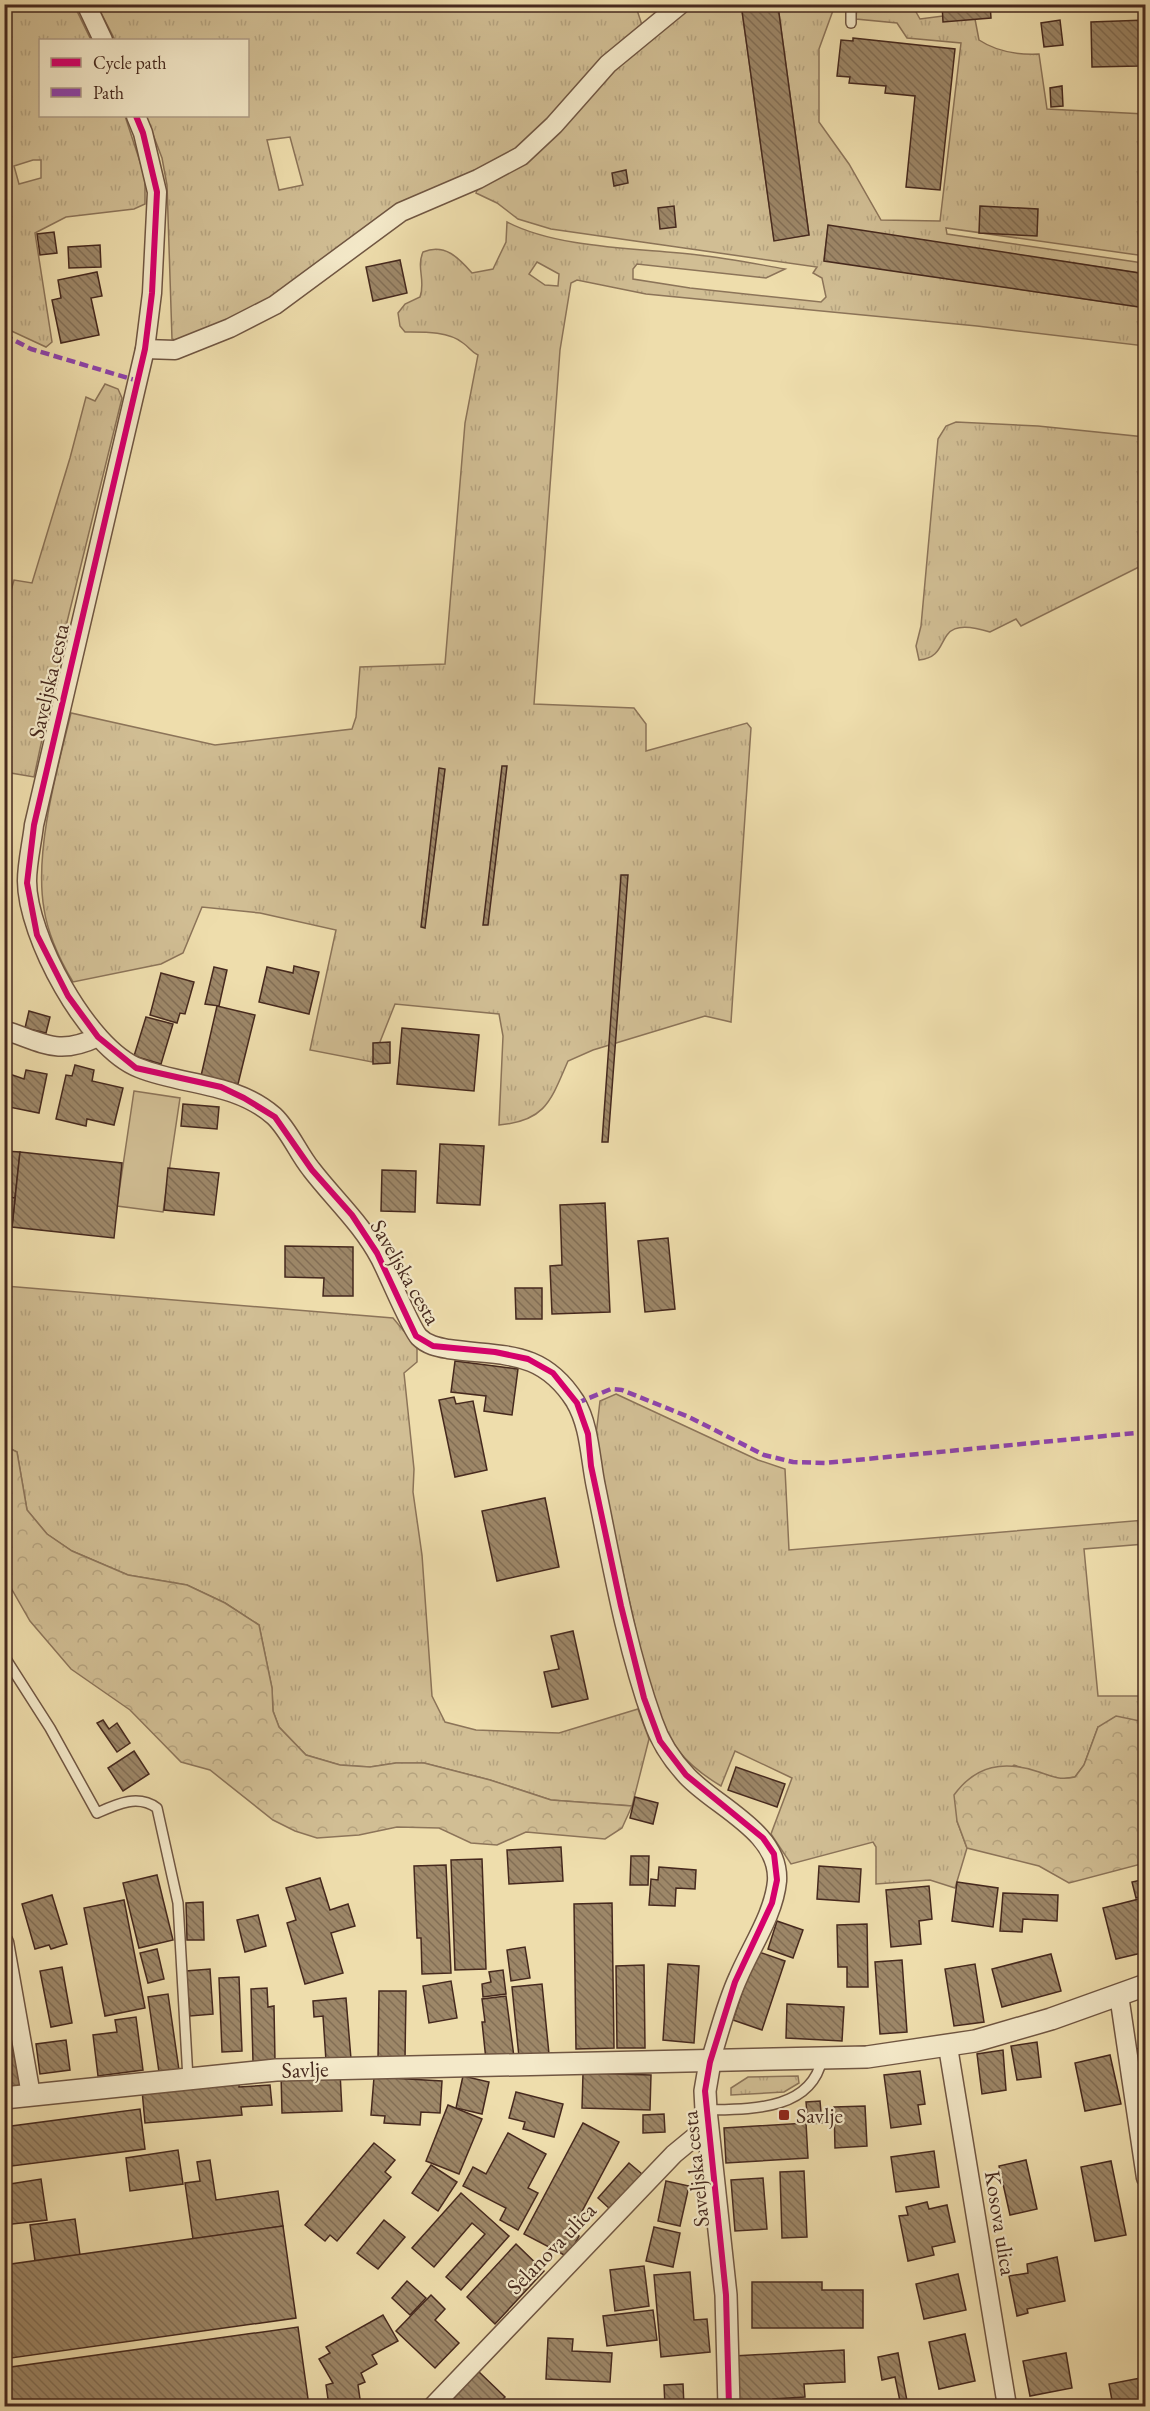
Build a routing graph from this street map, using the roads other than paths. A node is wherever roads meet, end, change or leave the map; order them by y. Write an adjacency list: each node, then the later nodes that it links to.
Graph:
1 (86, 4): 5 (street)
2 (681, 4): 7 (street)
3 (851, 4): 4 (lane)
4 (851, 23)
5 (103, 39)
6 (136, 117): 7 (street, Saveljska cesta)
7 (145, 349): 9 (street, Saveljska cesta)
8 (4, 1030): 9 (street)
9 (98, 1037): 16 (street, Saveljska cesta)
10 (4, 1656): 17 (lane)
11 (4, 1942): 18 (street)
12 (1146, 1985): 13 (street, Savlje)
13 (1119, 1995): 14 (street, Savlje); 21 (street)
14 (948, 2047): 15 (street, Savlje); 24 (street, Kosova ulica)
15 (822, 2059): 16 (street, Savlje); 20 (lane)
16 (710, 2062): 17 (street, Savlje); 20 (street, Saveljska cesta)
17 (188, 2079): 18 (street, Savlje)
18 (31, 2095): 19 (street, Savlje)
19 (4, 2098)
20 (707, 2118): 22 (street, Selanova ulica); 23 (street, Saveljska cesta)
21 (1146, 2178)
22 (433, 2406)
23 (729, 2406)
24 (1007, 2406)

